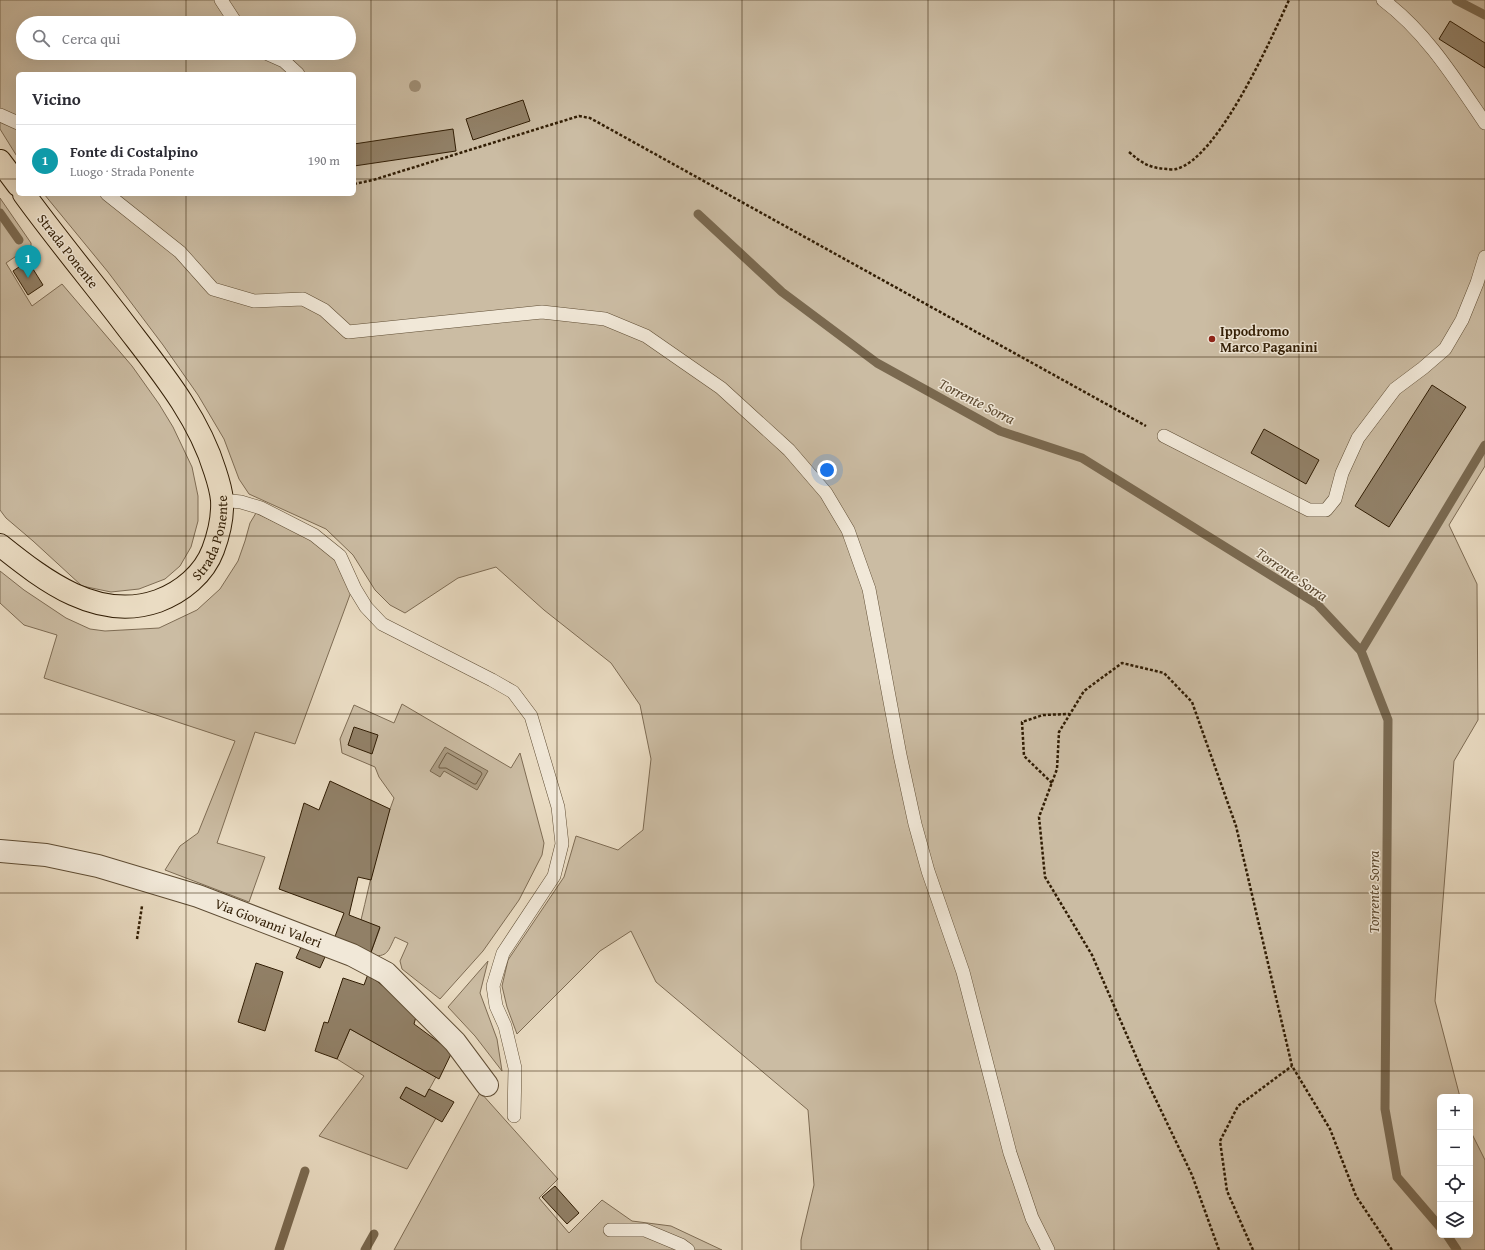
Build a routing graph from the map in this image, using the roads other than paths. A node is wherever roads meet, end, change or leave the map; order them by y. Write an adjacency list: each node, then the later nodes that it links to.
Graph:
1 (221, 0): 3 (lane)
2 (1383, 0): 8 (lane)
3 (231, 16)
4 (282, 60): 5 (lane)
5 (296, 72)
6 (0, 114): 7 (lane)
7 (16, 122)
8 (1485, 123)
9 (0, 161): 10 (main road)
10 (16, 183)
11 (26, 196): 15 (main road, Strada Ponente)
12 (110, 196): 22 (lane)
13 (1485, 257): 14 (lane)
14 (1164, 436)
15 (222, 500): 16 (main road, Strada Ponente); 19 (lane)
16 (0, 546)
17 (0, 851): 18 (street, Via Giovanni Valeri)
18 (487, 1085)
19 (514, 1116)
20 (610, 1230): 21 (lane)
21 (688, 1250)
22 (1048, 1250)

